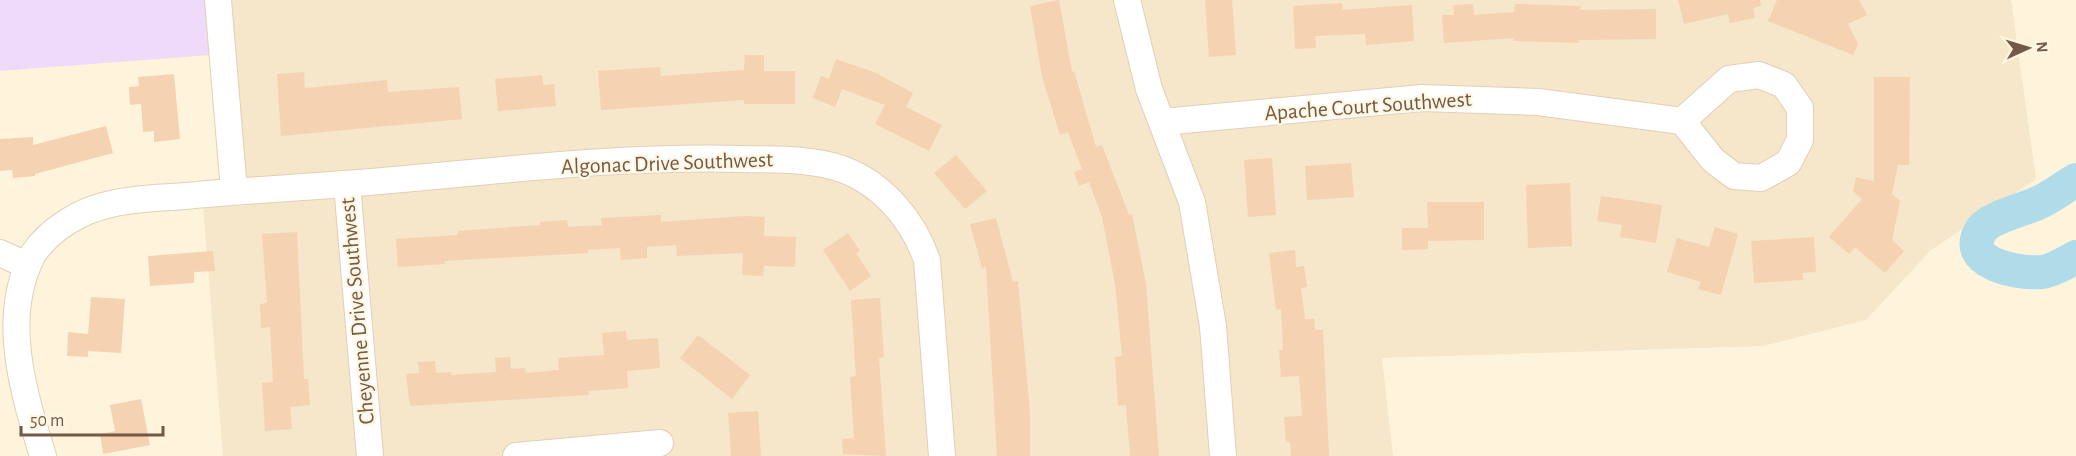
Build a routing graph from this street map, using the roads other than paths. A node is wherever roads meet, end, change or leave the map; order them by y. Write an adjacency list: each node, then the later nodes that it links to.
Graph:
1 (218, 0): 6 (street)
2 (1127, 0): 4 (street)
3 (1682, 121): 3 (street); 4 (street, Apache Court Southwest)
4 (1162, 122): 14 (street)
5 (346, 184): 6 (street, Cheyenne Drive Southwest); 11 (street, Cheyenne Drive Southwest); 13 (street, Algonac Drive Southwest)
6 (234, 191): 8 (street, Cheyenne Drive Southwest)
7 (0, 253): 8 (street)
8 (26, 265): 10 (street)
9 (660, 443): 12 (street)
10 (43, 456)
11 (370, 456)
12 (516, 456)
13 (942, 456)
14 (1223, 456)

